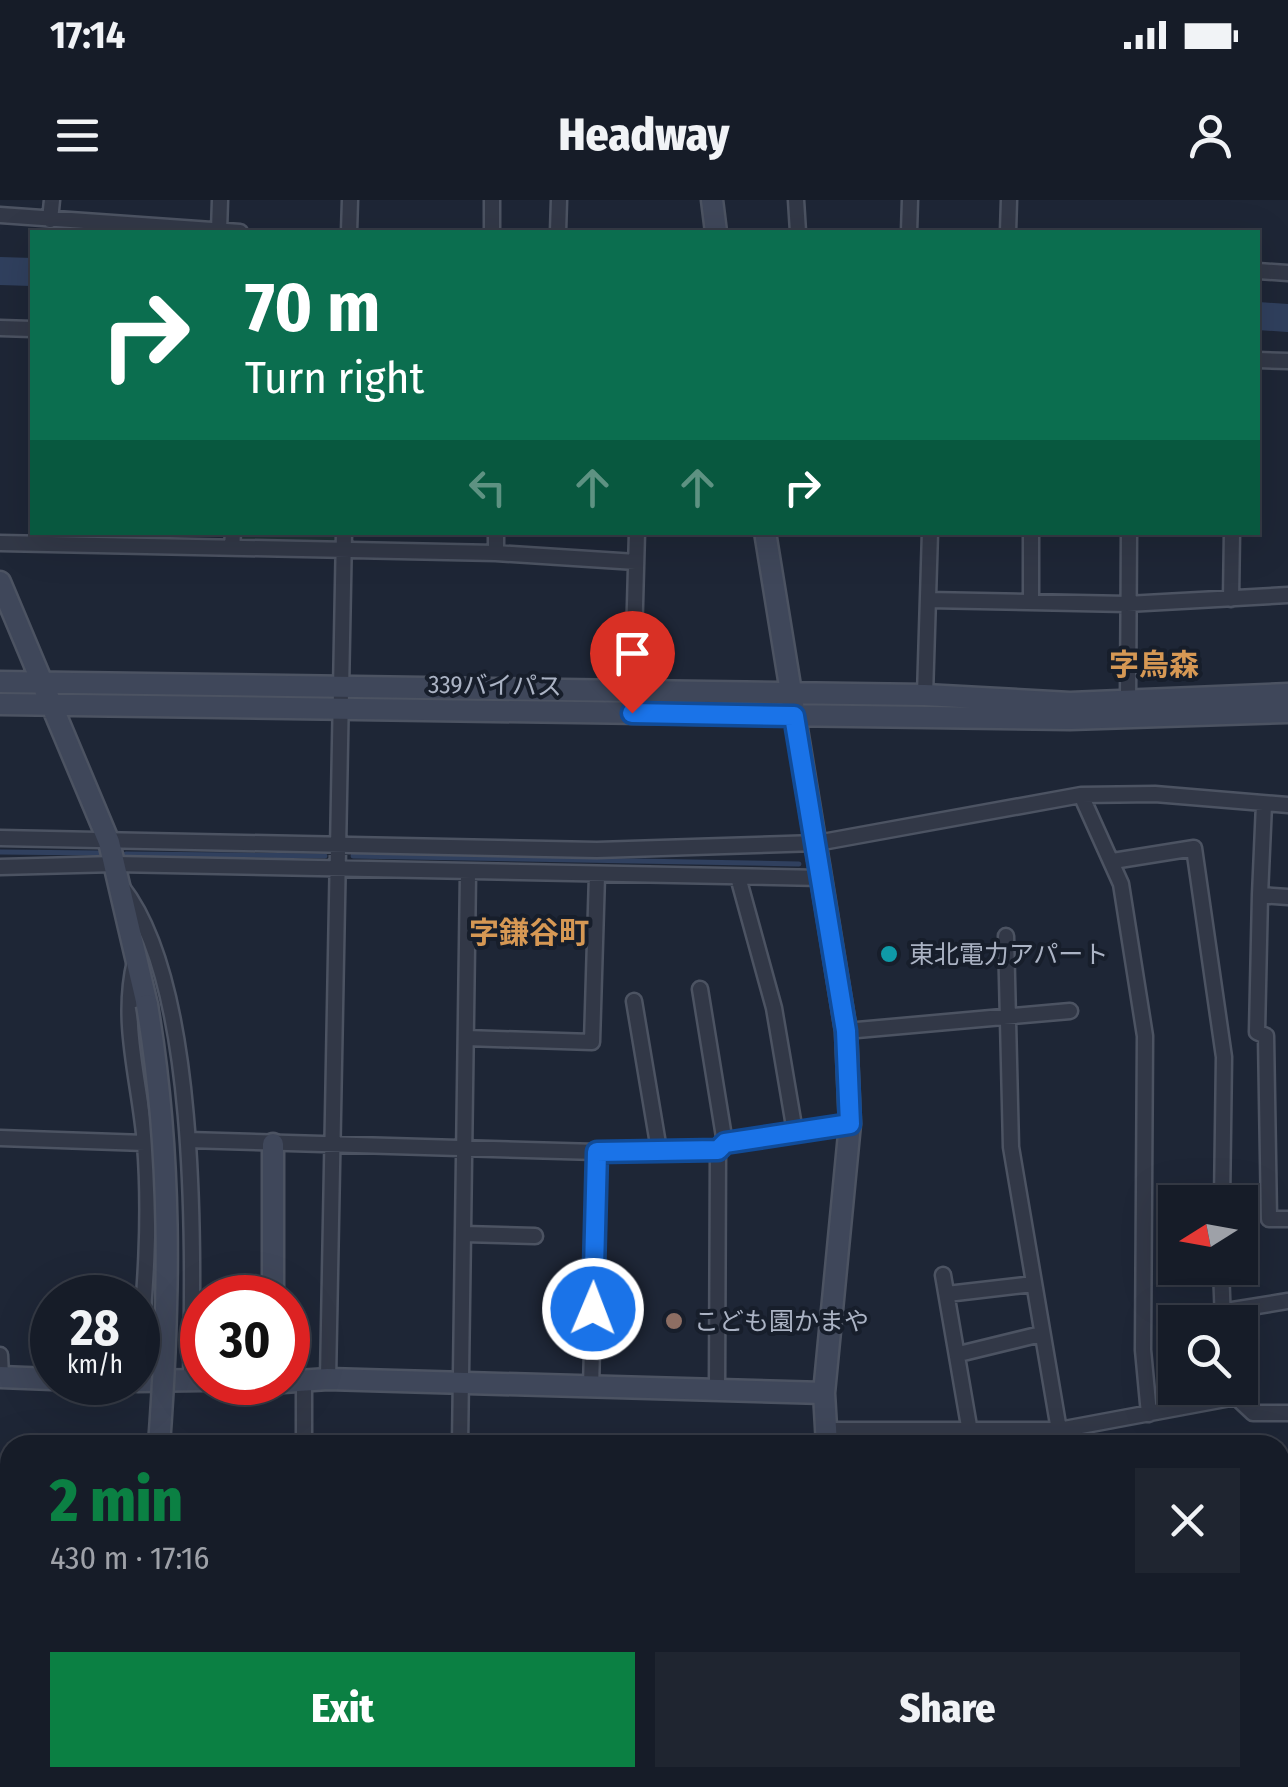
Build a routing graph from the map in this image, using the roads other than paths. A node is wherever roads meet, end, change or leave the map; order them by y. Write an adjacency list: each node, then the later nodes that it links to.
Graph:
1 (52, 200): 11 (street)
2 (220, 200): 13 (street)
3 (350, 200): 14 (street)
4 (492, 200): 15 (street)
5 (559, 200): 16 (street)
6 (712, 200): 17 (street)
7 (796, 200): 18 (street)
8 (910, 200): 19 (street)
9 (1009, 200): 20 (street)
10 (0, 215): 11 (street)
11 (50, 220): 12 (street)
12 (204, 230)
13 (219, 230)
14 (349, 230)
15 (492, 230)
16 (558, 230)
17 (716, 230)
18 (798, 230)
19 (909, 230)
20 (1008, 230)
21 (1260, 271): 22 (street)
22 (1288, 273)
23 (0, 328): 24 (street)
24 (30, 330)
25 (1260, 360): 26 (street)
26 (1288, 362)
27 (344, 535): 38 (street)
28 (496, 535): 39 (street)
29 (636, 535): 40 (street)
30 (765, 535): 56 (street)
31 (930, 535): 44 (street)
32 (1031, 535): 45 (street)
33 (1129, 535): 46 (street)
34 (1232, 535): 43 (street)
35 (113, 540): 36 (street); 37 (street)
36 (233, 540): 38 (street)
37 (0, 543)
38 (344, 550): 39 (street); 51 (street)
39 (496, 553): 40 (street)
40 (636, 562): 53 (street)
41 (0, 582): 48 (street)
42 (1288, 595): 43 (street)
43 (1231, 599): 46 (street)
44 (928, 600): 45 (street); 50 (street)
45 (1030, 602): 46 (street)
46 (1127, 604): 52 (street)
47 (0, 682): 48 (street)
48 (43, 682): 51 (street); 55 (street)
49 (1288, 694): 52 (street)
50 (925, 696): 52 (street); 56 (street)
51 (340, 698): 53 (street, 339バイパス); 55 (street, 339バイパス); 64 (street)
52 (1128, 701)
53 (632, 703): 56 (street, 339バイパス)
54 (0, 704): 55 (street, 339バイパス)
55 (52, 704): 62 (street)
56 (793, 706): 57 (street, 339バイパス); 63 (street)
57 (1288, 712)
58 (1081, 795): 59 (street); 63 (street); 65 (street)
59 (1264, 804): 60 (street); 74 (street)
60 (1288, 805)
61 (0, 838): 62 (street)
62 (109, 842): 64 (street); 66 (street)
63 (817, 843): 64 (street); 72 (street)
64 (340, 846): 68 (street)
65 (1114, 861): 95 (street); 122 (street)
66 (115, 864): 67 (street); 68 (street); 73 (street)
67 (0, 867)
68 (339, 868): 69 (street); 90 (street)
69 (468, 874): 70 (street); 83 (street)
70 (596, 874): 71 (street); 83 (street)
71 (738, 877): 72 (street); 85 (street)
72 (822, 878): 82 (street)
73 (122, 886): 77 (street); 87 (street)
74 (1260, 895): 75 (street); 96 (street)
75 (1288, 897)
76 (1006, 936): 81 (street)
77 (137, 953): 88 (street); 125 (street, bridge)
78 (700, 989): 91 (street)
79 (634, 1000): 93 (street)
80 (1070, 1011): 81 (street)
81 (1008, 1017): 82 (street); 103 (street)
82 (846, 1031): 84 (street)
83 (466, 1038): 92 (street)
84 (850, 1124): 85 (street); 117 (street)
85 (796, 1132): 91 (street)
86 (0, 1138): 88 (street)
87 (188, 1140): 89 (street); 100 (street)
88 (145, 1143): 99 (street)
89 (272, 1144): 90 (street); 101 (street)
90 (334, 1146): 92 (street); 112 (street)
91 (722, 1146): 93 (street); 116 (street)
92 (466, 1149): 94 (street); 97 (street)
93 (659, 1150): 94 (street)
94 (597, 1152): 115 (street)
95 (1222, 1185)
96 (1288, 1219)
97 (464, 1234): 98 (street); 114 (street)
98 (535, 1236)
99 (145, 1275)
100 (193, 1275)
101 (273, 1275)
102 (943, 1275): 104 (street)
103 (1032, 1284): 104 (street); 107 (street)
104 (947, 1294): 108 (street)
105 (1288, 1301): 106 (street)
106 (1258, 1308)
107 (1041, 1334): 108 (street); 123 (street)
108 (959, 1354): 124 (street)
109 (0, 1356): 110 (street)
110 (1, 1377): 111 (street)
111 (30, 1378)
112 (328, 1380): 113 (street); 114 (street)
113 (310, 1382)
114 (460, 1386): 115 (street); 127 (street)
115 (592, 1388): 116 (street)
116 (717, 1390): 117 (street)
117 (824, 1393): 128 (street)
118 (298, 1405): 126 (street)
119 (1185, 1405): 122 (street)
120 (1247, 1405): 121 (street)
121 (1288, 1413)
122 (1149, 1414): 123 (street)
123 (1059, 1430): 124 (street)
124 (970, 1432): 129 (street)
125 (160, 1435)
126 (302, 1435)
127 (460, 1435)
128 (826, 1435)
129 (884, 1435)

